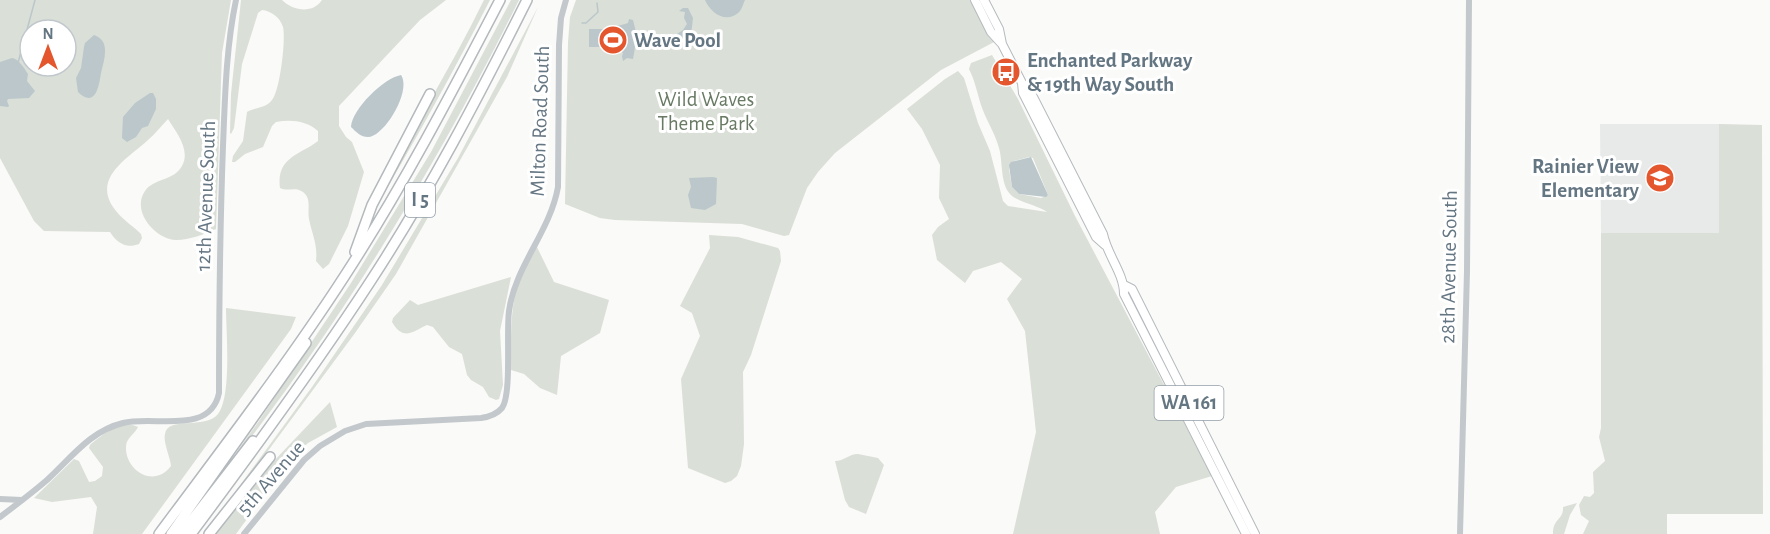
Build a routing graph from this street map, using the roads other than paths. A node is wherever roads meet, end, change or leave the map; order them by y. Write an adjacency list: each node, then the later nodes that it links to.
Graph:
1 (236, 0): 15 (street, 12th Avenue South)
2 (500, 0): 10 (highway, I 5)
3 (527, 0): 11 (highway, I 5)
4 (566, 0): 12 (street, Milton Road South)
5 (975, 0): 8 (main road, WA 161)
6 (984, 0): 8 (main road, WA 161)
7 (1469, 0): 25 (street, 28th Avenue South)
8 (1002, 44): 17 (main road, WA 161)
9 (430, 94): 10 (highway)
10 (348, 271): 18 (highway, I 5); 19 (highway, I 5)
11 (297, 391): 20 (highway, I 5); 21 (highway, I 5)
12 (391, 423): 23 (street, 5th Avenue)
13 (270, 457): 22 (highway)
14 (0, 499): 15 (street)
15 (22, 500): 16 (street)
16 (0, 517)
17 (1246, 529): 24 (main road, WA 161)
18 (159, 534)
19 (171, 534)
20 (181, 534)
21 (191, 534)
22 (209, 534)
23 (244, 534)
24 (1255, 534)
25 (1460, 534)

